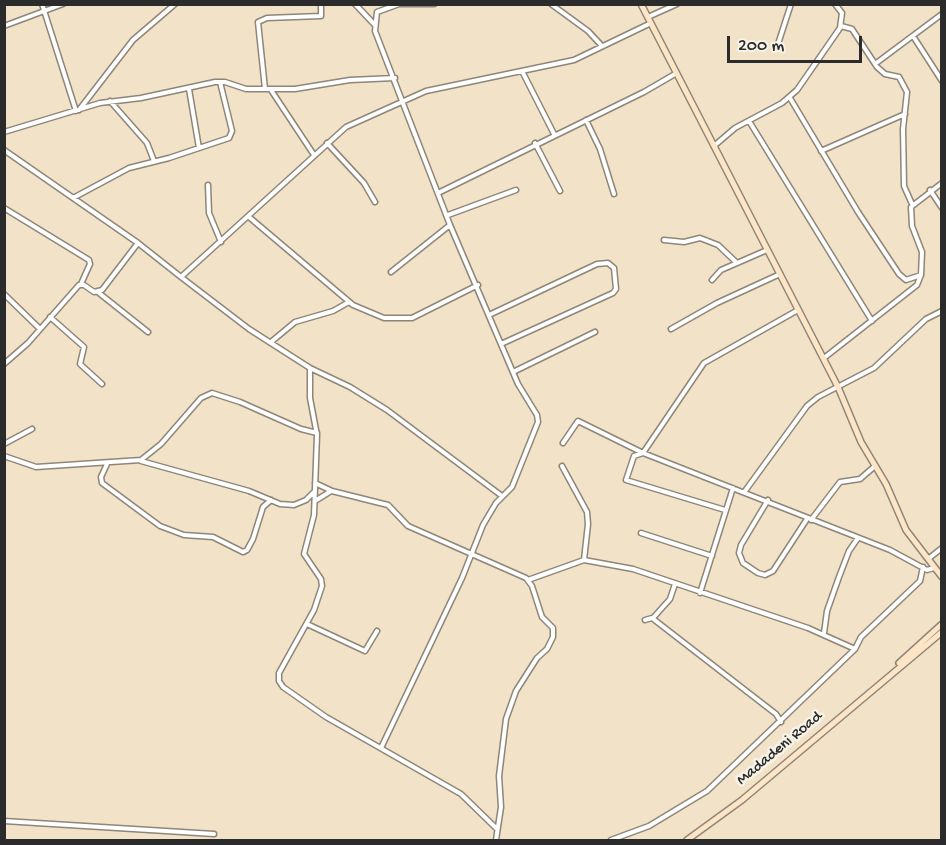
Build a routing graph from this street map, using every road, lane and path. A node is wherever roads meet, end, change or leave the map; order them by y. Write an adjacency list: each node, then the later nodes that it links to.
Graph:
1 (42, 4): 13 (street)
2 (63, 4): 13 (street)
3 (175, 4): 34 (street)
4 (321, 4): 29 (street)
5 (355, 4): 16 (street)
6 (399, 4): 7 (street); 16 (street)
7 (434, 4)
8 (551, 4): 21 (street)
9 (641, 4): 15 (street)
10 (676, 4): 15 (street)
11 (791, 4): 20 (street)
12 (835, 4): 18 (street)
13 (45, 11): 17 (street); 34 (street)
14 (942, 14): 19 (street)
15 (649, 20): 21 (street); 24 (street)
16 (374, 25): 25 (street)
17 (4, 26)
18 (841, 26): 22 (street); 31 (street)
19 (912, 36): 22 (street); 26 (street)
20 (778, 44)
21 (603, 46): 23 (street)
22 (874, 63): 35 (street)
23 (522, 71): 33 (street); 39 (street)
24 (675, 74): 36 (street); 42 (street)
25 (395, 78): 30 (street); 33 (street)
26 (942, 81)
27 (220, 82): 28 (street); 29 (street); 43 (street)
28 (189, 89): 32 (street); 43 (street)
29 (265, 89): 30 (street)
30 (271, 90): 46 (street)
31 (790, 98): 37 (street); 45 (street)
32 (110, 101): 34 (street); 47 (street)
33 (401, 101): 40 (street); 53 (street)
34 (78, 111): 38 (street)
35 (905, 114): 45 (street); 57 (street)
36 (586, 120): 39 (street); 54 (street)
37 (749, 121): 42 (street); 82 (street)
38 (4, 132)
39 (554, 134): 41 (street)
40 (327, 143): 46 (street); 56 (street)
41 (535, 143): 52 (street); 53 (street)
42 (714, 146): 66 (street)
43 (199, 148): 47 (street)
44 (4, 150): 55 (street)
45 (821, 151): 70 (street)
46 (314, 155): 61 (street)
47 (154, 161): 55 (street)
48 (942, 183): 51 (street)
49 (208, 185): 64 (street)
50 (516, 190): 60 (street)
51 (930, 190): 57 (street); 59 (street)
52 (560, 191)
53 (438, 193): 60 (street)
54 (614, 194)
55 (73, 198): 65 (street)
56 (375, 202)
57 (912, 204): 70 (street)
58 (4, 207): 73 (street)
59 (942, 208)
60 (448, 215): 62 (street)
61 (249, 217): 64 (street); 77 (street)
62 (450, 225): 68 (street); 74 (street)
63 (663, 240): 67 (street)
64 (221, 242): 71 (street)
65 (138, 243): 71 (street); 75 (street)
66 (767, 250): 67 (street); 69 (street)
67 (737, 263): 72 (street)
68 (391, 272)
69 (780, 274): 78 (street); 84 (street)
70 (921, 275): 82 (street)
71 (182, 277): 87 (street)
72 (712, 280)
73 (81, 284): 75 (street); 81 (street)
74 (478, 285): 77 (street); 80 (street)
75 (99, 292): 85 (street)
76 (4, 294): 83 (street)
77 (349, 302): 87 (street)
78 (798, 310): 89 (street); 99 (street)
79 (941, 310): 94 (street)
80 (489, 315): 88 (street); 88 (street)
81 (50, 317): 83 (street); 93 (street)
82 (872, 321): 89 (street)
83 (40, 329): 90 (street)
84 (671, 329)
85 (148, 332)
86 (595, 332): 92 (street)
87 (271, 342): 91 (street)
88 (501, 344): 92 (street)
89 (824, 358): 94 (street)
90 (6, 361)
91 (310, 369): 96 (street); 110 (street)
92 (513, 372): 110 (street)
93 (102, 384)
94 (838, 387): 103 (street); 108 (street)
95 (32, 429): 98 (street)
96 (317, 433): 101 (street); 105 (street)
97 (564, 443): 99 (street)
98 (4, 444)
99 (643, 453): 106 (street); 114 (street)
100 (4, 456): 102 (street)
101 (141, 460): 102 (street); 111 (street)
102 (108, 464): 111 (street)
103 (875, 465): 115 (street); 121 (street)
104 (562, 466): 122 (street)
105 (315, 482): 107 (street); 109 (street)
106 (733, 488): 108 (street); 114 (street)
107 (332, 491): 113 (street); 119 (street)
108 (745, 491): 112 (street)
109 (314, 492): 111 (street); 113 (street)
110 (502, 496): 119 (street)
111 (271, 500)
112 (768, 500): 115 (street); 115 (street)
113 (314, 502): 131 (street)
114 (725, 510): 120 (street)
115 (809, 520): 117 (street)
116 (641, 533): 120 (street)
117 (858, 538): 123 (street); 135 (street)
118 (942, 548): 121 (street)
119 (472, 554): 126 (street); 141 (street)
120 (712, 556): 128 (street)
121 (928, 559): 124 (street)
122 (584, 560): 126 (street); 127 (street)
123 (923, 567): 124 (street); 136 (street)
124 (934, 568): 125 (street)
125 (942, 577)
126 (528, 580): 143 (street)
127 (675, 584): 128 (street); 129 (street)
128 (700, 593): 135 (street)
129 (652, 618): 130 (street); 138 (street)
130 (645, 620)
131 (307, 624): 133 (street); 141 (street)
132 (942, 624): 137 (street, Madadeni Road)
133 (377, 631)
134 (942, 632): 137 (street, Madadeni Road)
135 (824, 633): 136 (street)
136 (855, 649): 139 (street)
137 (888, 675): 147 (street, Madadeni Road)
138 (776, 714): 139 (street); 140 (street)
139 (785, 714): 140 (street)
140 (781, 722): 146 (street)
141 (381, 748): 143 (street)
142 (4, 821): 144 (street)
143 (496, 828): 145 (street)
144 (214, 834)
145 (496, 840)
146 (611, 840)
147 (687, 840)

